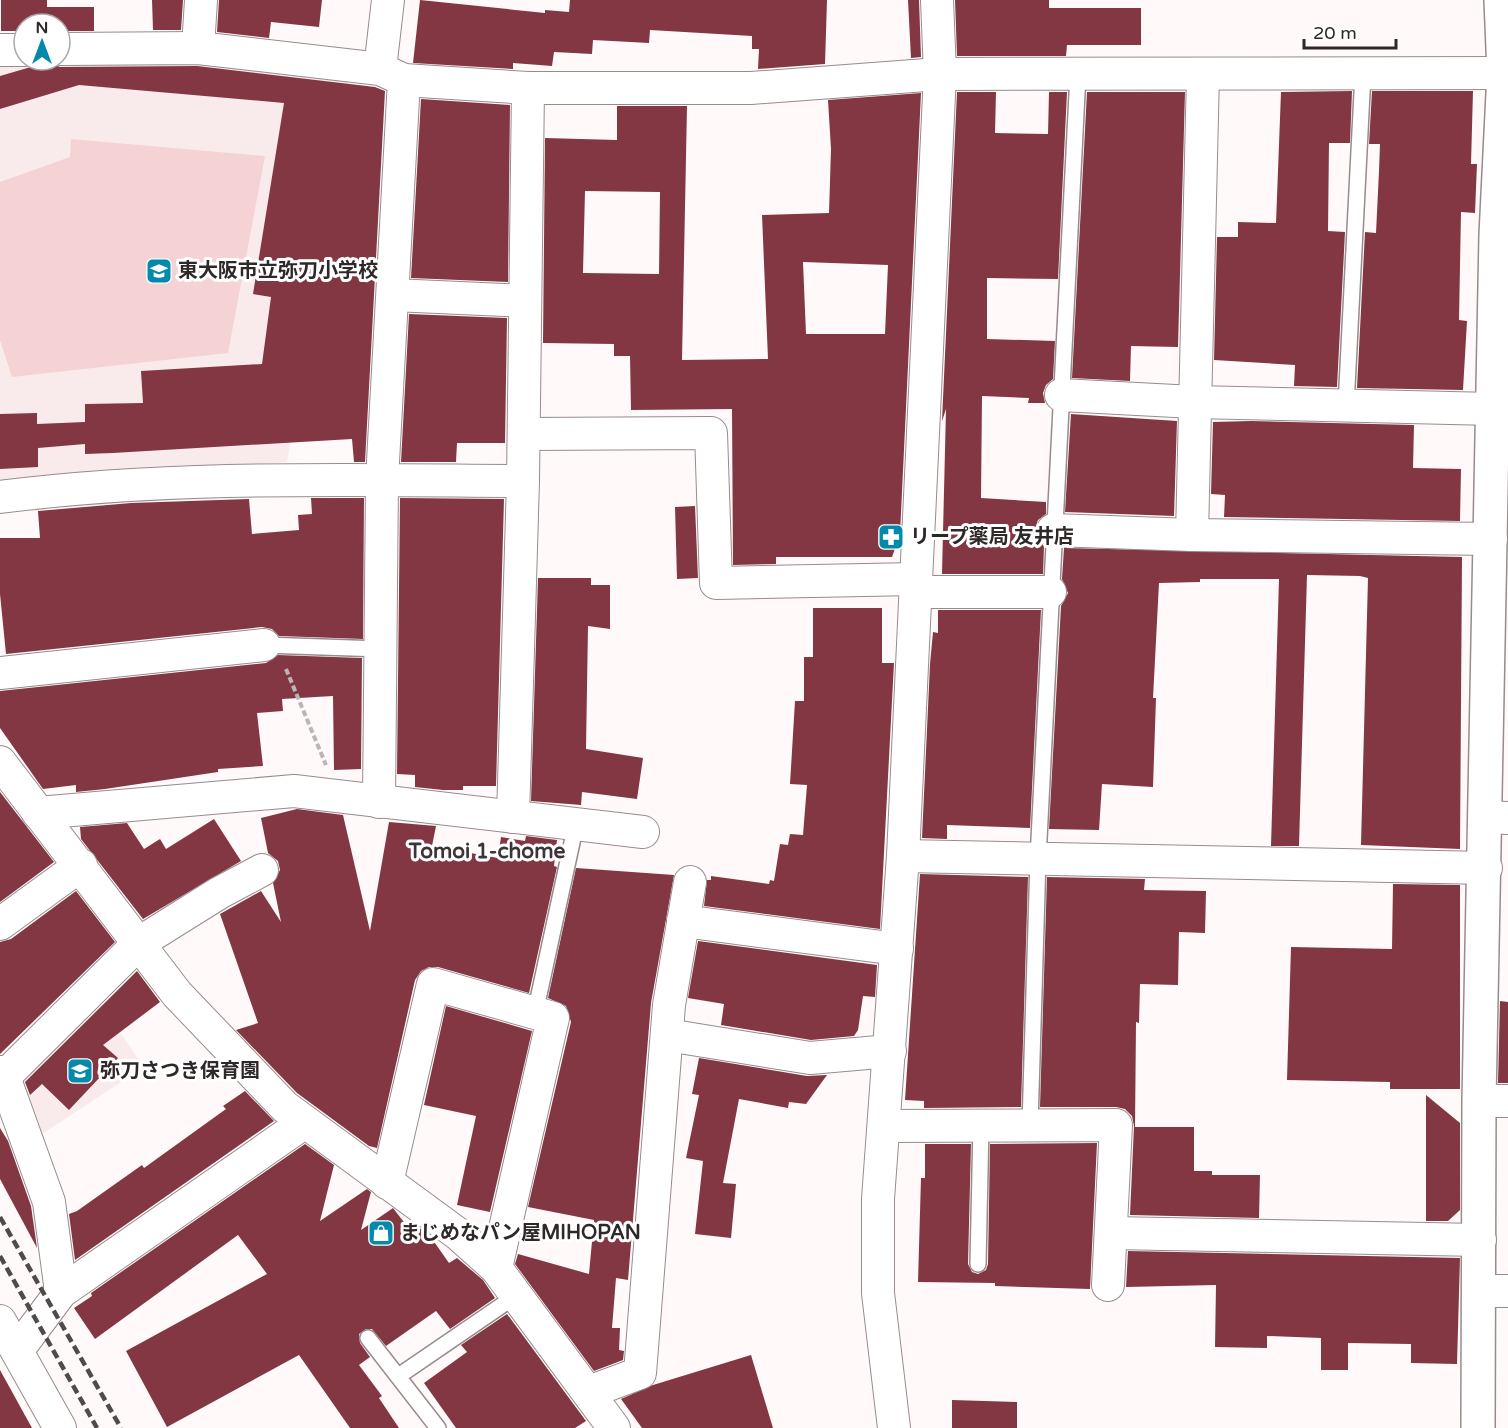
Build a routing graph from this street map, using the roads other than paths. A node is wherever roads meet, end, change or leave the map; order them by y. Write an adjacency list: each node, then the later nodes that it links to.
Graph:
1 (201, 0): 5 (street)
2 (388, 0): 9 (street)
3 (937, 0): 10 (street)
4 (1501, 0): 8 (street)
5 (198, 48): 6 (street); 9 (street)
6 (72, 49)
7 (1363, 73): 8 (street); 12 (street); 19 (lane)
8 (1506, 73): 14 (street)
9 (392, 74): 13 (street); 15 (street)
10 (940, 74): 11 (street); 13 (street); 30 (street)
11 (1078, 74): 12 (street); 17 (lane)
12 (1203, 74): 18 (street)
13 (528, 88): 16 (street)
14 (1502, 236): 20 (street)
15 (393, 295): 16 (street); 23 (street)
16 (525, 302): 21 (street)
17 (1061, 394): 18 (street); 26 (lane)
18 (1194, 402): 19 (street); 27 (street)
19 (1346, 406): 20 (street)
20 (1493, 409): 22 (street)
21 (524, 434): 24 (street); 30 (street)
22 (1500, 466): 28 (street)
23 (382, 480): 24 (street); 25 (street); 33 (street)
24 (523, 481): 39 (street)
25 (0, 497)
26 (1053, 530): 27 (street); 31 (lane)
27 (1191, 535): 28 (street)
28 (1491, 539): 29 (street)
29 (1499, 584): 35 (street)
30 (916, 586): 31 (street); 43 (street)
31 (1050, 592): 44 (lane)
32 (264, 645): 33 (lane); 34 (street)
33 (381, 649): 37 (street)
34 (0, 673)
35 (1498, 695): 40 (street)
36 (2, 770): 38 (street)
37 (379, 802): 38 (street); 39 (street)
38 (38, 813): 45 (street)
39 (513, 817): 41 (street)
40 (1497, 817): 46 (street)
41 (576, 824): 42 (street); 53 (lane)
42 (643, 832)
43 (903, 856): 44 (street); 52 (street)
44 (1038, 859): 46 (street); 60 (lane)
45 (81, 865): 50 (street); 51 (street)
46 (1485, 868): 57 (street)
47 (262, 870): 51 (street)
48 (690, 882): 49 (street)
49 (683, 921): 52 (street); 54 (street)
50 (0, 924)
51 (139, 943): 56 (street); 58 (street)
52 (897, 949): 55 (street)
53 (534, 1013): 62 (street); 66 (street)
54 (667, 1035): 55 (street); 75 (street)
55 (890, 1051): 61 (street)
56 (2, 1074): 69 (street)
57 (1493, 1101): 64 (street)
58 (305, 1122): 62 (street); 69 (street)
59 (981, 1125): 60 (street); 61 (street); 65 (lane)
60 (1030, 1125): 63 (street)
61 (884, 1126): 79 (street)
62 (387, 1184): 66 (street)
63 (1111, 1233): 64 (street); 67 (street)
64 (1480, 1240): 68 (street)
65 (978, 1264)
66 (496, 1268): 70 (street)
67 (1108, 1285)
68 (1493, 1291): 80 (street)
69 (61, 1292): 73 (street)
70 (517, 1295): 74 (lane); 75 (street)
71 (0, 1321): 73 (street)
72 (369, 1338): 74 (lane)
73 (17, 1351): 76 (street)
74 (400, 1375): 77 (lane)
75 (589, 1392): 78 (street)
76 (60, 1428)
77 (438, 1428)
78 (614, 1428)
79 (894, 1428)
80 (1478, 1428)

